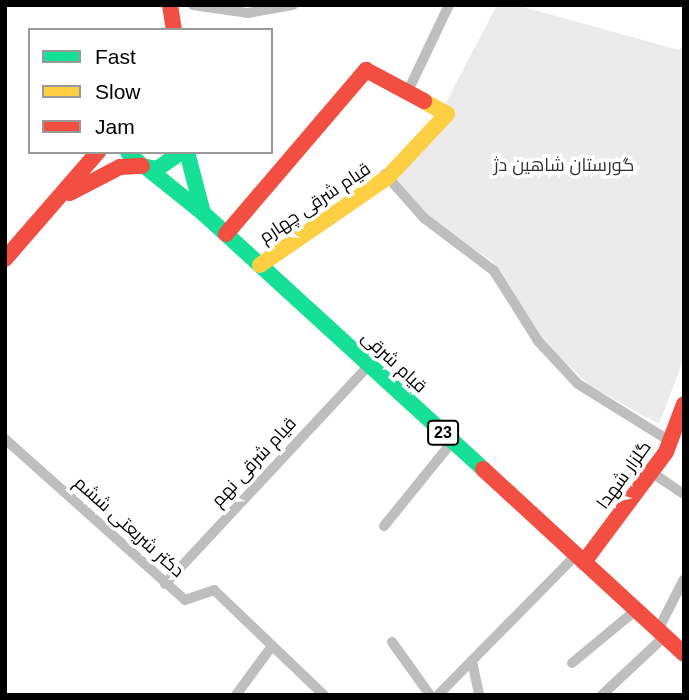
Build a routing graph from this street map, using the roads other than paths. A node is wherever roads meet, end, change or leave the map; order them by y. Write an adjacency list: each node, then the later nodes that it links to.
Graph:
1 (170, 5): 5 (main road)
2 (193, 5): 3 (street)
3 (293, 5)
4 (449, 5): 6 (street)
5 (174, 28)
6 (407, 93): 12 (main road, قیام شرقی چهارم); 15 (main road)
7 (96, 154): 13 (main road)
8 (130, 154): 11 (main road, قیام شرقی)
9 (179, 154): 11 (main road)
10 (188, 154): 14 (main road)
11 (145, 167): 13 (main road); 14 (main road, قیام شرقی)
12 (386, 175): 17 (main road, قیام شرقی چهارم); 21 (street)
13 (62, 198): 16 (main road)
14 (203, 213): 15 (main road, قیام شرقی / 23)
15 (226, 234): 17 (main road, قیام شرقی / 23)
16 (5, 259)
17 (260, 265): 18 (main road, قیام شرقی / 23)
18 (369, 365): 22 (main road, قیام شرقی / 23); 28 (street, قیام شرقی نهم)
19 (684, 404): 21 (main road, گلزار شهدا)
20 (5, 439): 28 (street, دکتر شریعتی ششم)
21 (670, 441): 23 (main road, گلزار شهدا)
22 (452, 442): 25 (street); 26 (main road, قیام شرقی / 23)
23 (651, 472): 24 (street); 26 (main road, گلزار شهدا)
24 (684, 494)
25 (384, 526)
26 (580, 559): 29 (main road, قیام شرقی / 23); 34 (street)
27 (684, 579): 30 (street)
28 (164, 583): 32 (street, دکتر شریعتی ششم)
29 (636, 610): 30 (main road, قیام شرقی / 23); 35 (street)
30 (661, 633): 33 (main road, قیام شرقی / 23); 41 (street)
31 (393, 642): 38 (street)
32 (272, 646): 36 (street); 37 (street, دکتر شریعتی ششم)
33 (684, 654)
34 (472, 661): 39 (street); 40 (street)
35 (572, 663)
36 (236, 695)
37 (324, 695)
38 (430, 695)
39 (439, 695)
40 (479, 695)
41 (602, 695)

